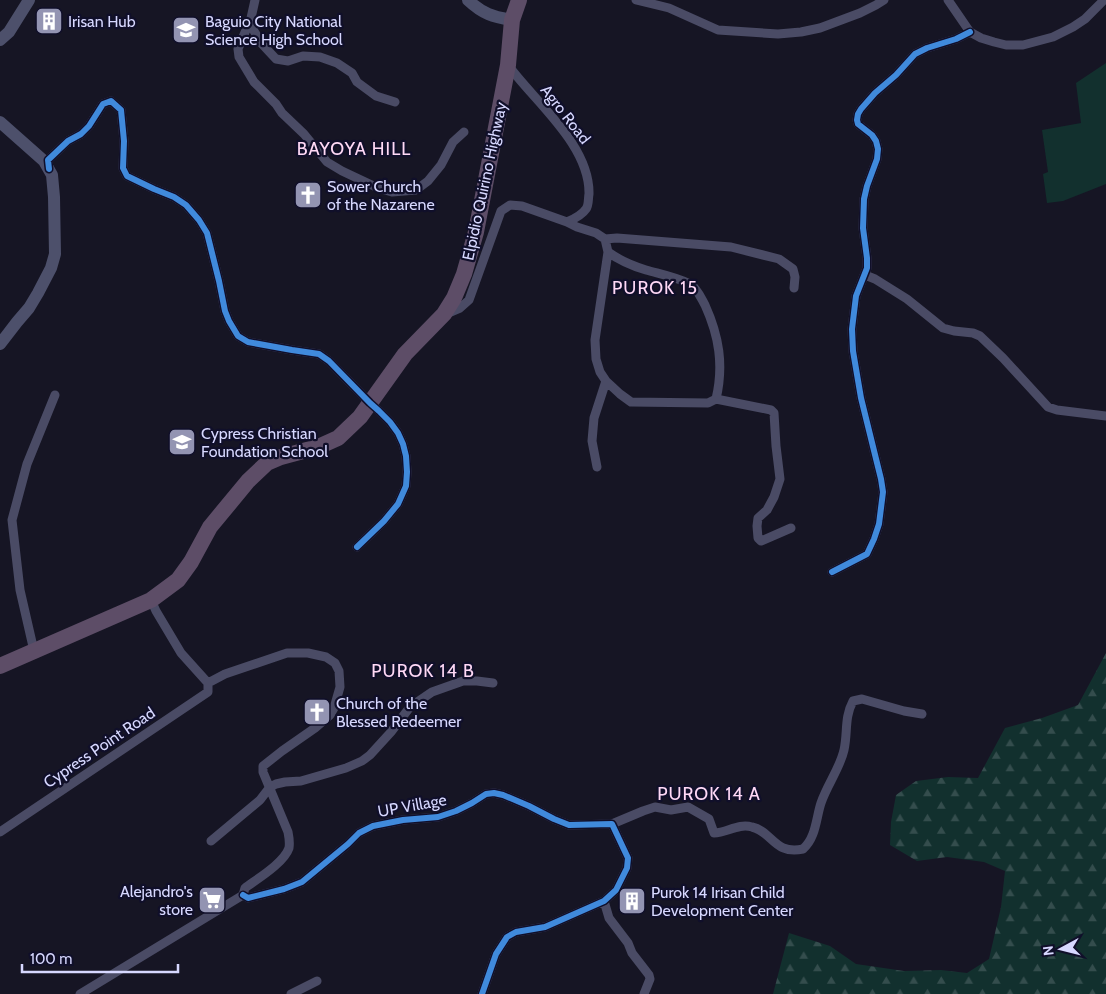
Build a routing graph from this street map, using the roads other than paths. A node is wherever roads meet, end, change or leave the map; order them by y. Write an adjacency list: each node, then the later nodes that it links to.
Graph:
1 (29, 0): 12 (street)
2 (255, 0): 9 (street)
3 (468, 0): 10 (street)
4 (519, 0): 10 (highway, Elpidio Quirino Highway)
5 (636, 0): 6 (street)
6 (884, 0)
7 (948, 0): 11 (street)
8 (1104, 0): 11 (street)
9 (251, 18): 14 (street); 16 (street)
10 (512, 20): 13 (highway, Elpidio Quirino Highway)
11 (970, 32): 21 (street)
12 (0, 40)
13 (508, 65): 18 (street, Agro Road); 23 (highway, Elpidio Quirino Highway)
14 (395, 102)
15 (0, 122): 17 (street)
16 (464, 132)
17 (49, 169): 24 (street); 28 (street)
18 (567, 222): 19 (street); 23 (street)
19 (604, 239): 20 (street); 22 (street)
20 (608, 252): 25 (street); 27 (street)
21 (865, 275): 29 (street); 33 (street)
22 (794, 288)
23 (444, 314): 28 (highway, Elpidio Quirino Highway)
24 (0, 344)
25 (606, 381): 27 (street); 30 (street)
26 (55, 395): 35 (street)
27 (716, 398): 31 (street)
28 (370, 403): 32 (street); 34 (highway, Elpidio Quirino Highway)
29 (1106, 416)
30 (597, 467)
31 (791, 528)
32 (357, 547)
33 (832, 572)
34 (151, 600): 35 (highway, Elpidio Quirino Highway); 37 (street)
35 (34, 651): 36 (highway, Elpidio Quirino Highway)
36 (0, 666)
37 (208, 683): 40 (street); 42 (street, Cypress Point Road)
38 (493, 683): 40 (street)
39 (922, 714): 41 (street)
40 (270, 787): 43 (street); 44 (street)
41 (612, 824): 44 (street, UP Village); 45 (street)
42 (0, 832)
43 (211, 841)
44 (243, 895): 47 (street)
45 (604, 901): 49 (street); 50 (street)
46 (317, 981): 48 (street)
47 (80, 994)
48 (291, 994)
49 (482, 994)
50 (644, 994)

